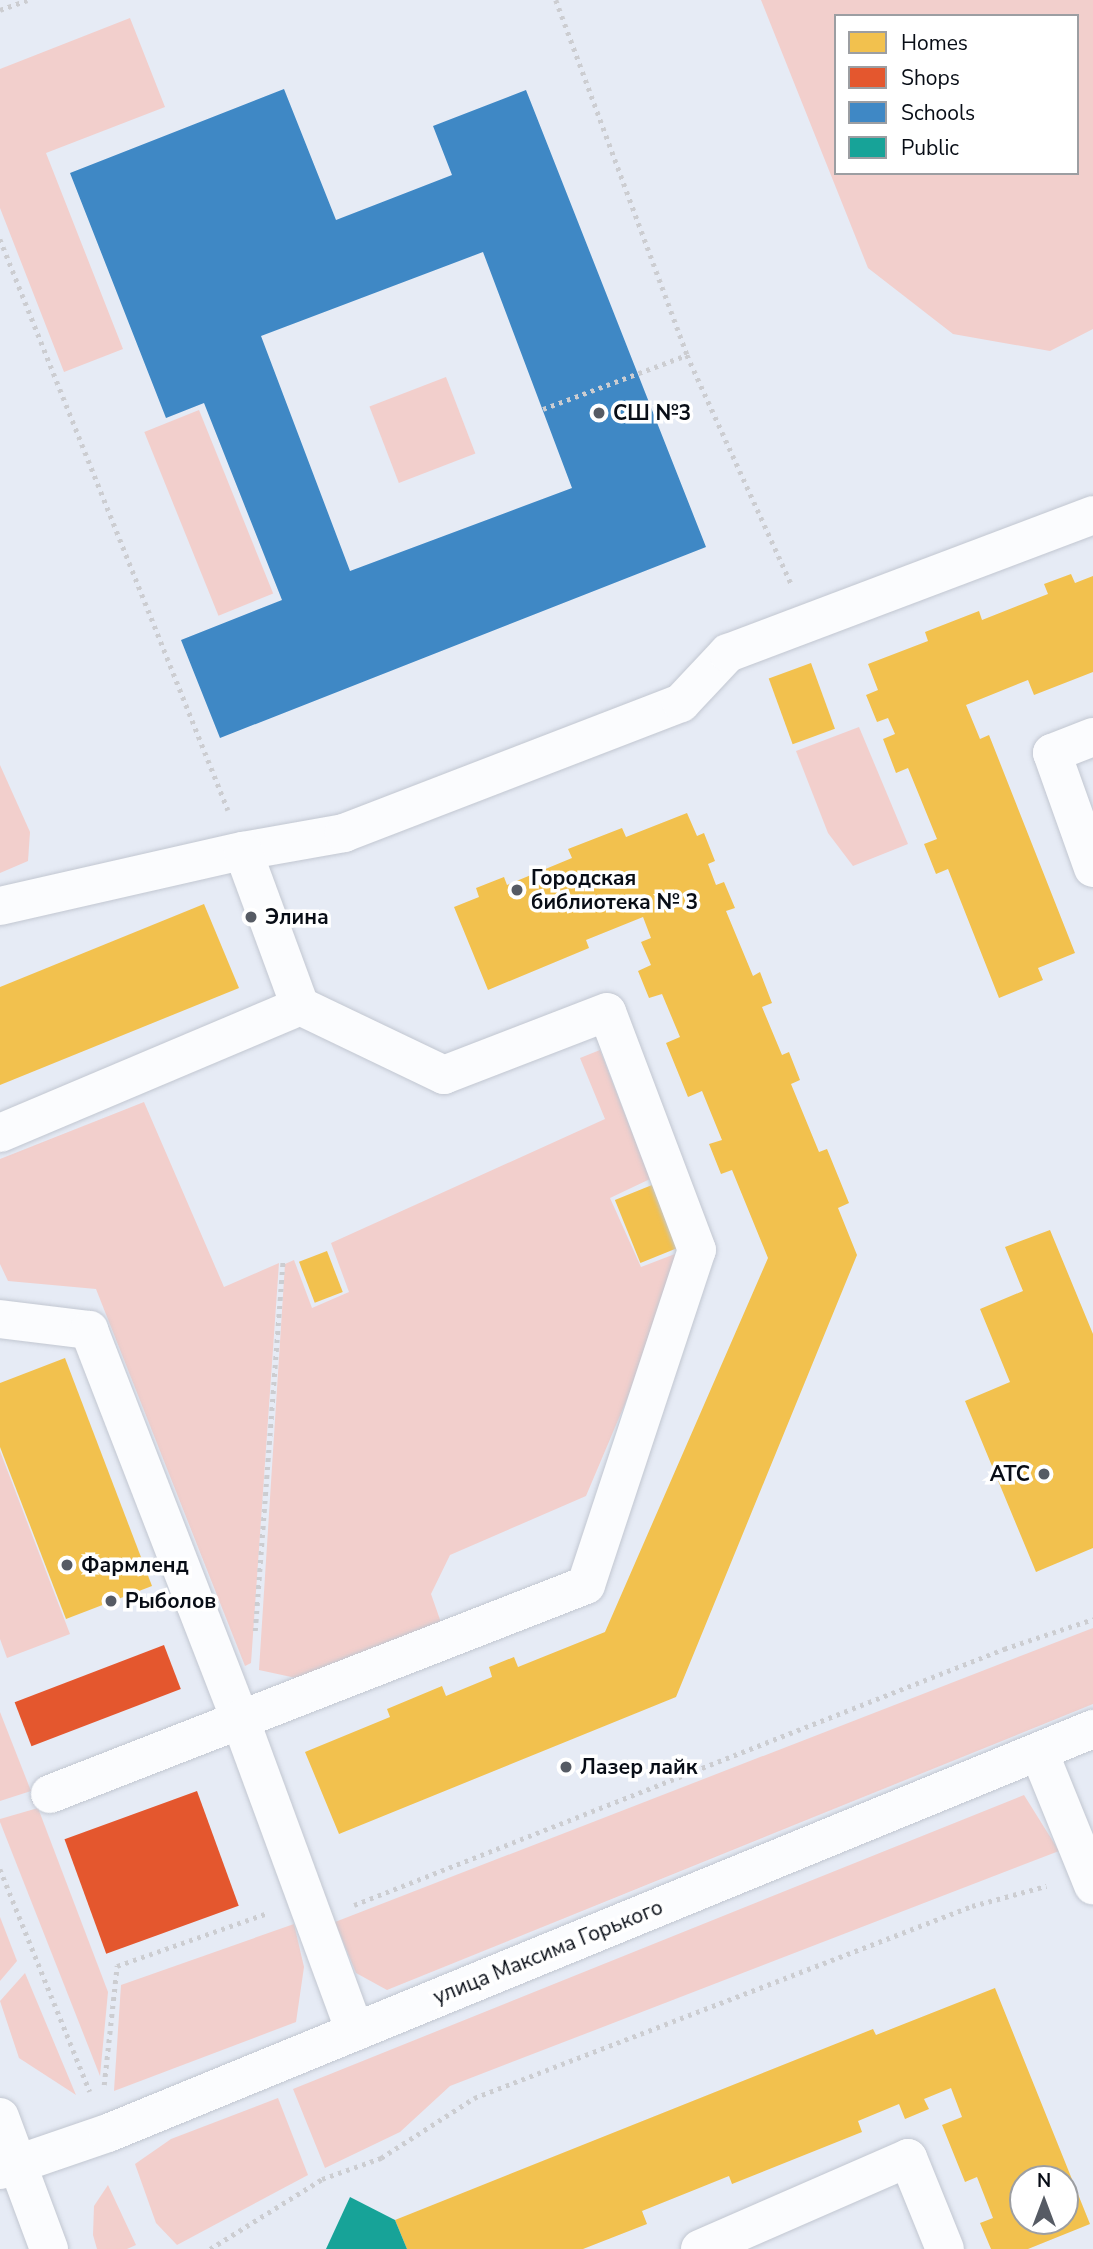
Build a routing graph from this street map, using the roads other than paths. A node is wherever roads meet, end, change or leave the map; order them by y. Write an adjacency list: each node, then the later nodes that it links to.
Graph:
1 (1093, 515): 3 (main road)
2 (1093, 737): 4 (main road)
3 (243, 851): 5 (main road); 6 (main road)
4 (1093, 868)
5 (0, 906)
6 (300, 1006): 7 (main road); 9 (main road)
7 (0, 1133)
8 (0, 1319): 9 (main road)
9 (240, 1719): 12 (main road); 14 (main road)
10 (1093, 1729): 11 (main road, улица Максима Горького)
11 (1039, 1752): 13 (main road); 14 (main road, улица Максима Горького)
12 (50, 1794)
13 (1091, 1880)
14 (355, 2031): 16 (main road, улица Максима Горького)
15 (0, 2117): 16 (main road)
16 (8, 2166): 17 (main road)
17 (49, 2249)
18 (700, 2249): 19 (main road)
19 (945, 2249)

